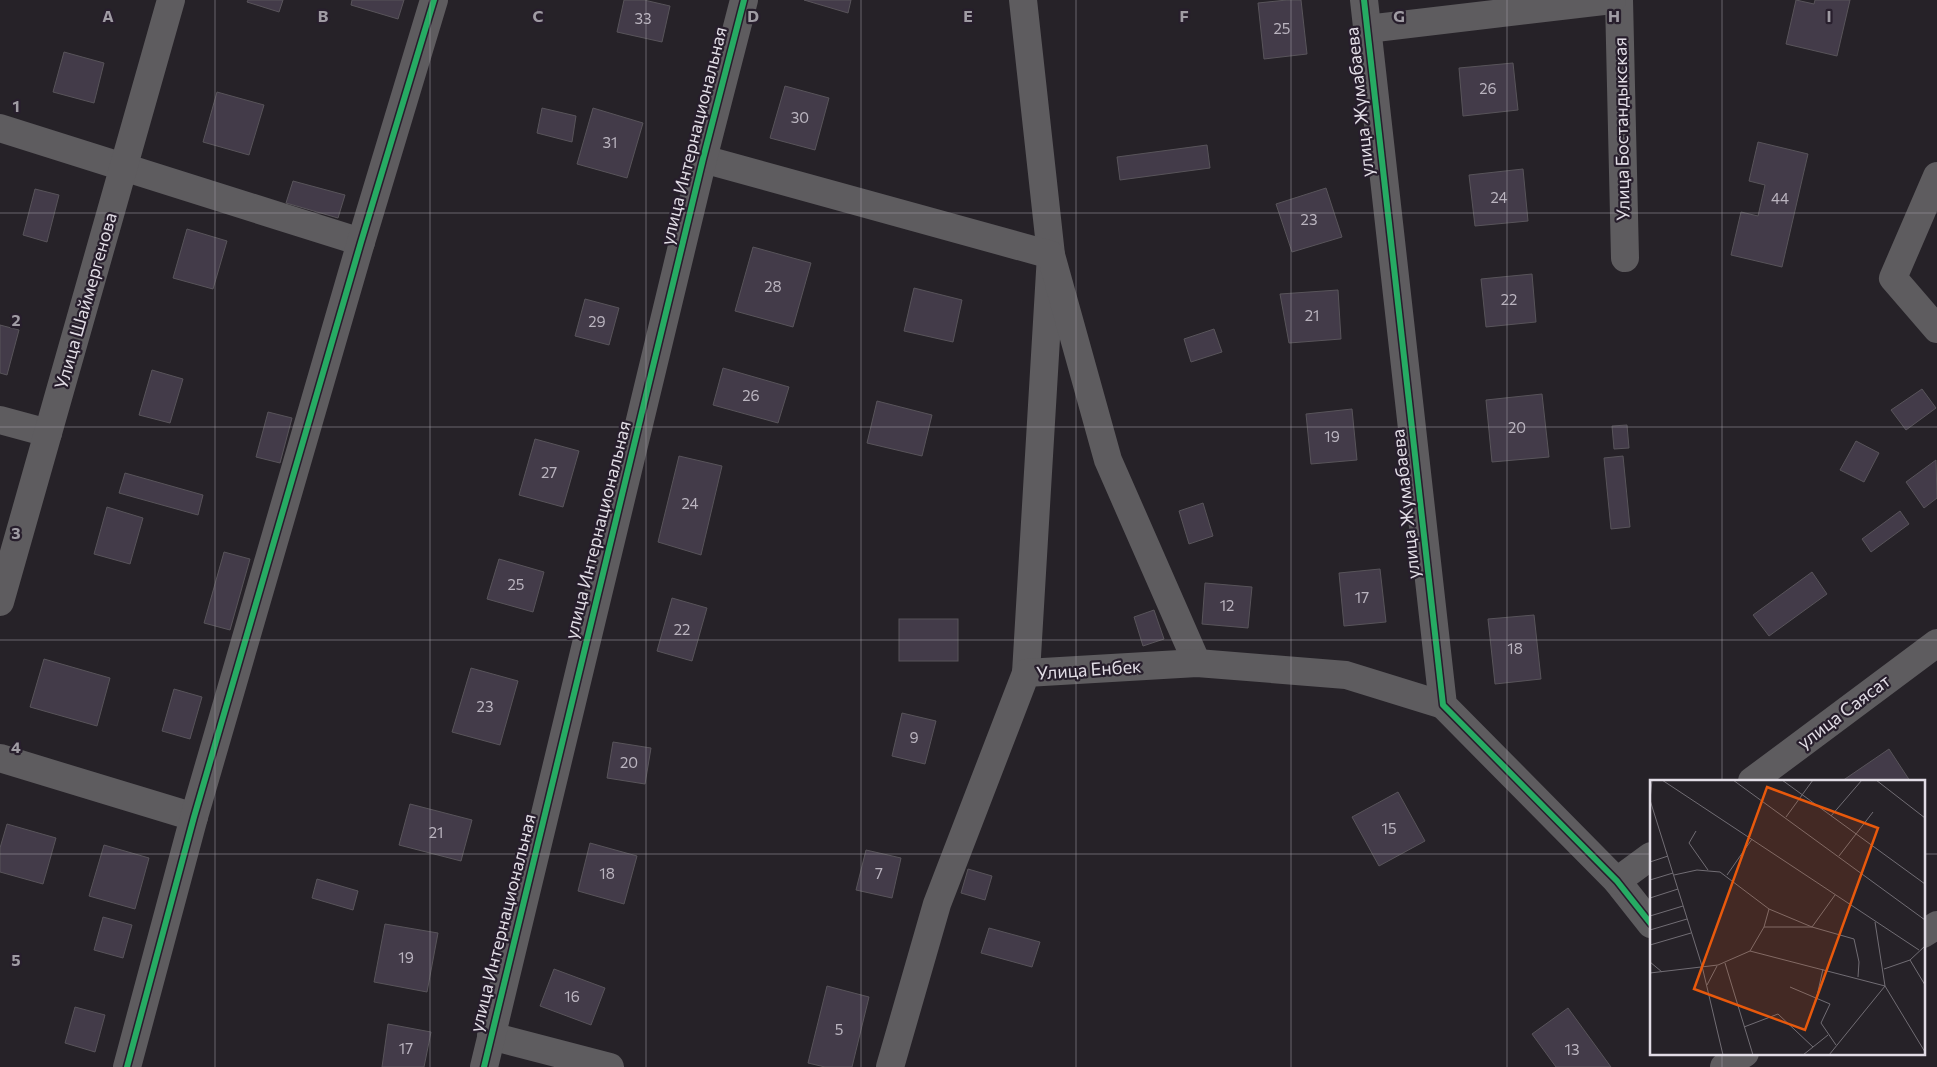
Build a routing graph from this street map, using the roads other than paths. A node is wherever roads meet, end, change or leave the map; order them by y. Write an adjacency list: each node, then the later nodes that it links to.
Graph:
1 (171, 0): 11 (street, Улица Шаймергенова)
2 (434, 0): 13 (street)
3 (744, 0): 10 (street, улица Интернациональная)
4 (1023, 0): 14 (street)
5 (1364, 0): 8 (street, улица Жумабаева)
6 (1612, 0): 8 (street)
7 (1619, 0): 15 (street, Улица Бостандыкская)
8 (1367, 29): 23 (street, улица Жумабаева)
9 (0, 128): 11 (street)
10 (703, 159): 14 (street); 32 (street, улица Интернациональная)
11 (124, 167): 13 (street); 18 (street, Улица Шаймергенова)
12 (1937, 176): 16 (street)
13 (362, 242): 26 (street)
14 (1051, 256): 21 (street); 22 (street)
15 (1625, 258)
16 (1937, 330)
17 (0, 420): 18 (street)
18 (48, 433): 19 (street, Улица Шаймергенова)
19 (0, 602)
20 (1937, 643): 25 (street, улица Саясат)
21 (1197, 663): 22 (street, Улица Енбек); 23 (street, Улица Енбек)
22 (1026, 674): 38 (street, Улица Енбек)
23 (1443, 705): 28 (street)
24 (0, 758): 26 (street)
25 (1753, 780)
26 (194, 817): 35 (street)
27 (1650, 857): 28 (street)
28 (1617, 881): 29 (street)
29 (1650, 923)
30 (1937, 925): 31 (street)
31 (1924, 933)
32 (491, 1036): 36 (street, улица Интернациональная); 37 (street)
33 (1715, 1054): 39 (street)
34 (1743, 1054): 39 (street)
35 (128, 1067)
36 (484, 1067)
37 (610, 1067)
38 (890, 1067)
39 (1722, 1067)

